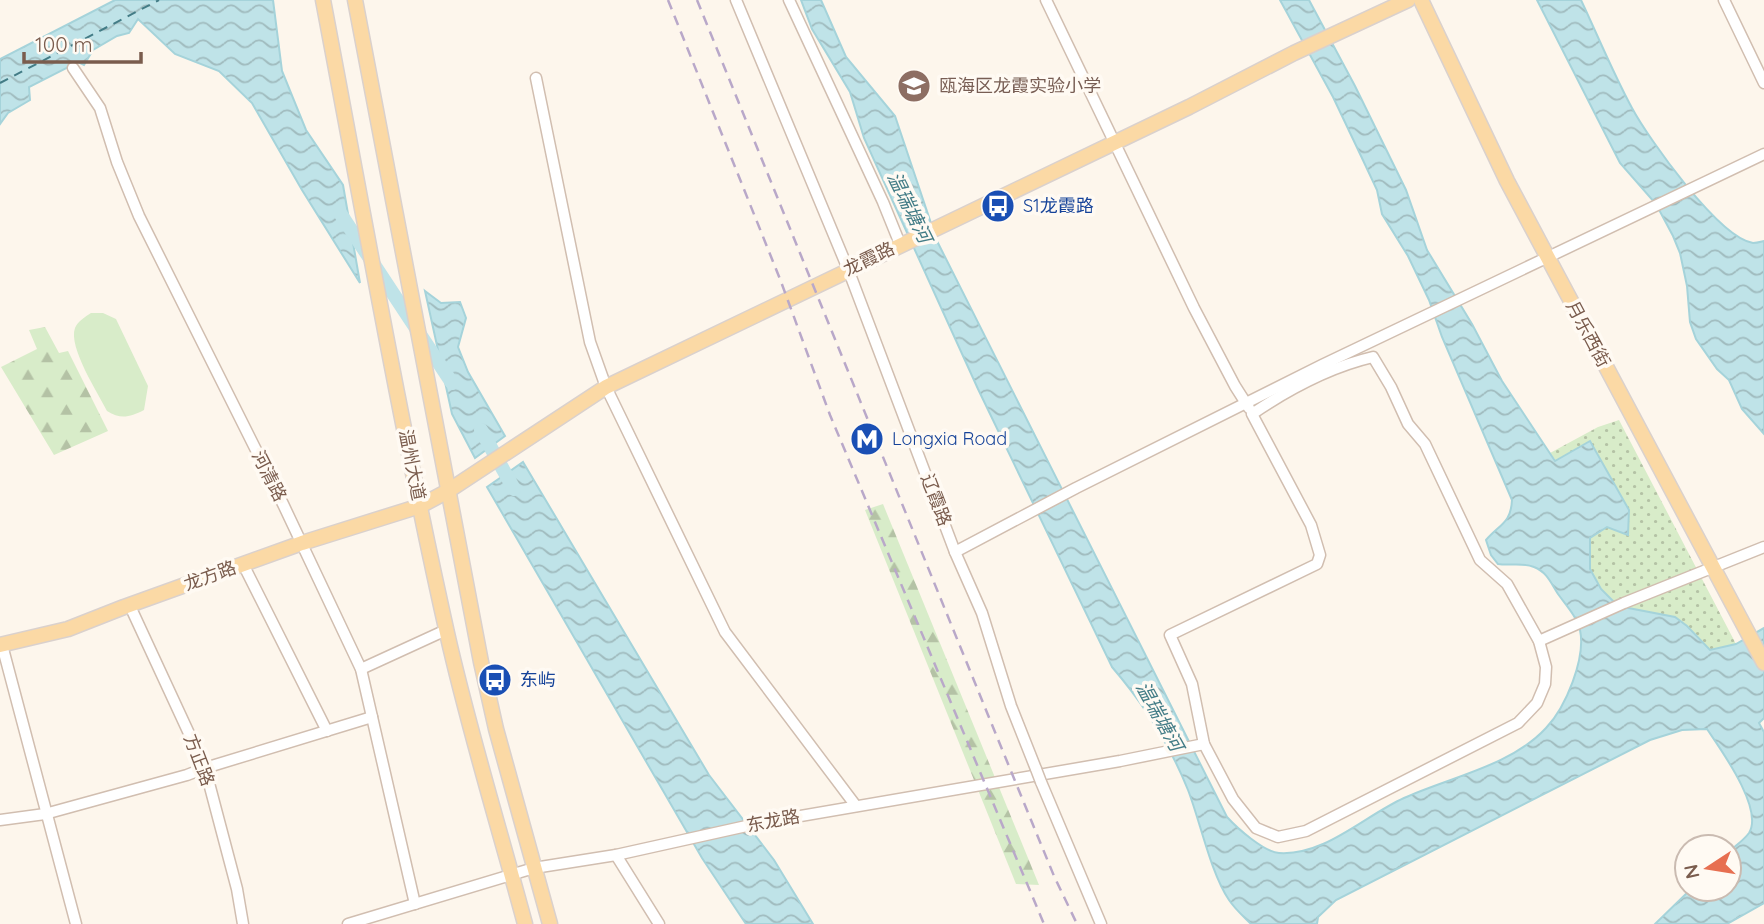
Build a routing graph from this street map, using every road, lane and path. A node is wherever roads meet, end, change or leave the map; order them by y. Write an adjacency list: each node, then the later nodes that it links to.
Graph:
1 (323, 0): 21 (main road, 温州大道)
2 (355, 0): 20 (main road, 温州大道)
3 (736, 0): 16 (street, 辽霞路)
4 (789, 0): 14 (street)
5 (1046, 0): 12 (street)
6 (1408, 0): 12 (main road, 龙霞路)
7 (1422, 0): 15 (main road, 月乐西街)
8 (1724, 0): 11 (street)
9 (73, 68): 22 (street, 河清路)
10 (536, 78): 17 (street)
11 (1764, 83)
12 (1115, 143): 14 (main road, 龙霞路); 18 (street)
13 (1764, 154): 15 (street)
14 (900, 244): 16 (main road, 龙霞路)
15 (1547, 258): 18 (street); 26 (main road, 月乐西街)
16 (848, 269): 17 (main road, 龙霞路); 24 (street, 辽霞路)
17 (606, 387): 20 (main road, 龙霞路); 37 (street)
18 (1246, 403): 19 (street); 24 (street)
19 (1252, 414): 29 (street); 35 (street)
20 (448, 491): 21 (main road, 龙霞路); 41 (main road, 温州大道)
21 (420, 506): 22 (main road, 龙方路); 28 (main road, 温州大道)
22 (302, 543): 25 (main road, 龙方路); 32 (street, 河清路)
23 (1764, 547): 26 (street)
24 (955, 552): 50 (street, 辽霞路, bridge)
25 (243, 564): 27 (main road, 龙方路); 34 (street)
26 (1713, 568): 29 (street); 31 (main road, 月乐西街)
27 (130, 606): 30 (main road, 龙方路); 36 (street, 方正路)
28 (446, 630): 32 (street); 42 (main road, 温州大道)
29 (1539, 642): 35 (street)
30 (1, 645): 38 (street)
31 (1764, 663)
32 (361, 669): 33 (street, 河清路)
33 (372, 717): 34 (street); 43 (street, 河清路)
34 (327, 731): 36 (street)
35 (1201, 744): 37 (street, 东龙路)
36 (205, 768): 38 (street); 45 (street, 方正路)
37 (856, 806): 40 (street, 东龙路)
38 (46, 814): 39 (street); 44 (street)
39 (0, 820)
40 (617, 855): 41 (street, 东龙路); 49 (street)
41 (534, 868): 42 (street, 东龙路); 48 (main road, 温州大道)
42 (512, 874): 43 (street, 东龙路); 47 (main road, 温州大道)
43 (415, 904): 46 (street, 东龙路)
44 (76, 924)
45 (243, 924)
46 (348, 924)
47 (525, 924)
48 (550, 924)
49 (659, 924)
50 (1101, 924)

